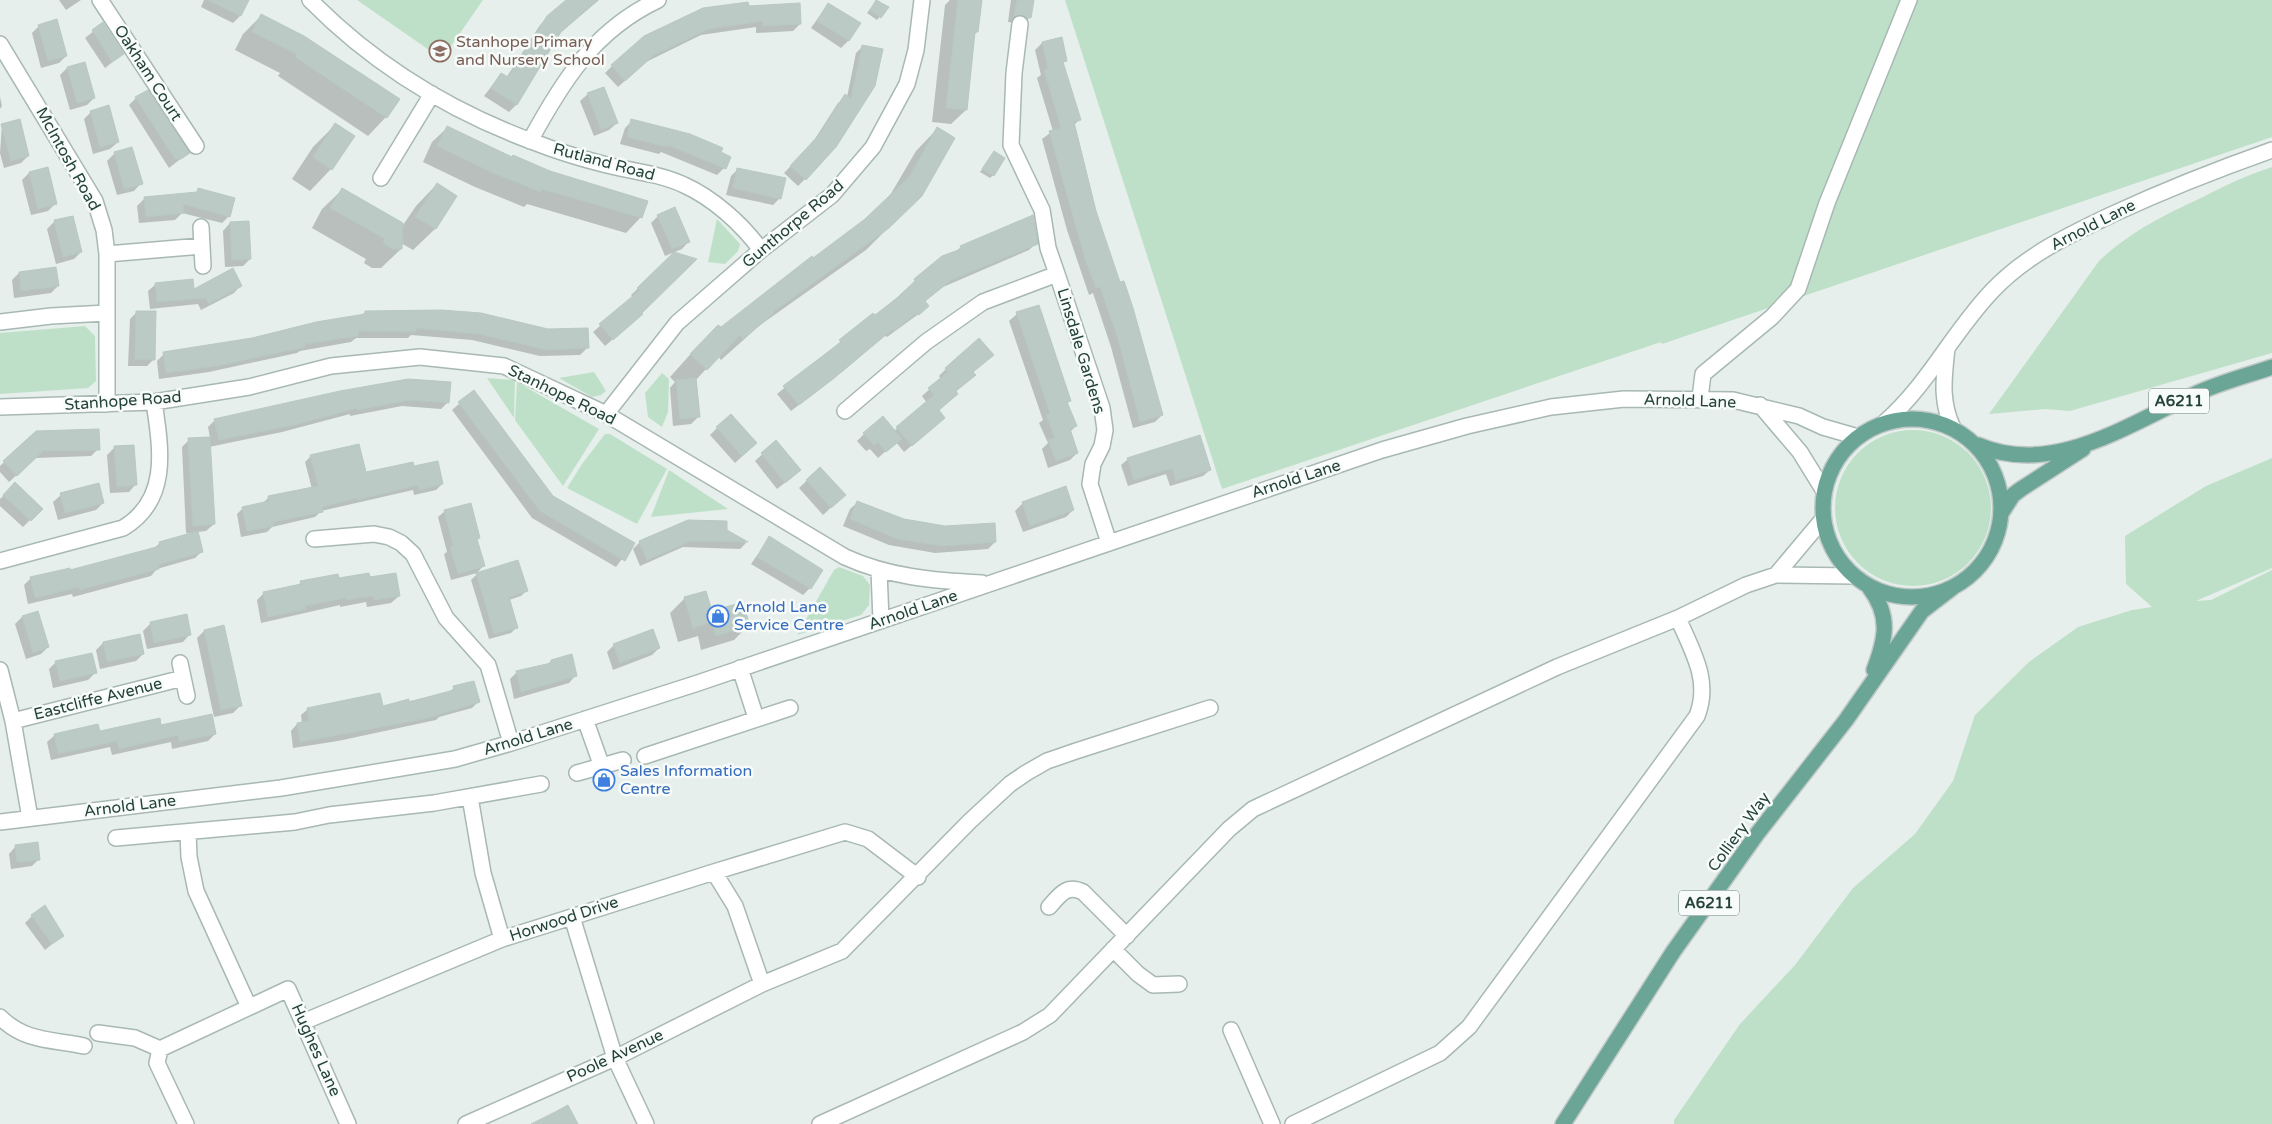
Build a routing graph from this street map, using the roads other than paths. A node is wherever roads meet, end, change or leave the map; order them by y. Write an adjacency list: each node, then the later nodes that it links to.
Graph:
1 (100, 0): 10 (street, Oakham Court)
2 (310, 0): 8 (street, Rutland Road)
3 (658, 0): 9 (street)
4 (922, 0): 15 (street, Gunthorpe Road)
5 (1909, 0): 23 (street)
6 (1020, 24): 18 (street, Linsdale Gardens)
7 (0, 44): 16 (street, McIntosh Road)
8 (432, 94): 9 (street, Rutland Road); 12 (street)
9 (530, 141): 15 (street, Rutland Road)
10 (196, 146)
11 (2272, 150): 21 (street, Arnold Lane)
12 (381, 178)
13 (201, 226): 14 (street)
14 (202, 246): 16 (street); 17 (street)
15 (760, 250): 29 (street, Gunthorpe Road)
16 (107, 254): 19 (street, McIntosh Road)
17 (203, 266)
18 (1057, 274): 28 (street, Linsdale Gardens); 39 (street, Linsdale Gardens)
19 (107, 313): 20 (street); 25 (street, McIntosh Road)
20 (0, 322)
21 (1948, 347): 30 (street, Arnold Lane); 31 (street, Arnold Lane)
22 (2272, 367): 33 (main road, A6211)
23 (1700, 398): 26 (street, Arnold Lane); 39 (street, Arnold Lane)
24 (154, 402): 25 (street, Stanhope Road); 29 (street, Stanhope Road); 40 (street)
25 (107, 404): 27 (street, Stanhope Road)
26 (1760, 405): 32 (street, Arnold Lane); 35 (street, Arnold Lane)
27 (0, 407)
28 (844, 411)
29 (606, 414): 41 (street, Stanhope Road)
30 (1884, 423): 31 (main road); 32 (main road)
31 (1953, 428): 34 (main road)
32 (1858, 437): 35 (main road)
33 (2090, 443): 34 (main road, A6211); 36 (main road, A6211)
34 (1975, 444): 36 (main road)
35 (1824, 491): 37 (main road)
36 (2002, 512): 46 (main road)
37 (1823, 520): 42 (street); 43 (main road)
38 (314, 539): 59 (street)
39 (1109, 543): 44 (street, Arnold Lane)
40 (0, 561)
41 (879, 570): 44 (street, Stanhope Road); 48 (street)
42 (1776, 576): 43 (street); 47 (street)
43 (1854, 576): 45 (main road)
44 (991, 583): 48 (street, Arnold Lane)
45 (1869, 587): 46 (main road); 51 (main road, Colliery Way / A6211)
46 (1952, 588): 51 (main road, Colliery Way / A6211)
47 (1678, 618): 74 (street); 93 (street)
48 (881, 621): 49 (street, Arnold Lane)
49 (740, 668): 56 (street); 57 (street, Arnold Lane)
50 (0, 670): 52 (street)
51 (1867, 691): 94 (main road, Colliery Way / A6211)
52 (4, 696): 58 (street)
53 (187, 696): 58 (street, Eastcliffe Avenue)
54 (790, 708): 56 (street)
55 (1210, 708): 71 (street, Poole Avenue)
56 (756, 718): 60 (street)
57 (584, 719): 59 (street, Arnold Lane); 62 (street)
58 (13, 721): 66 (street)
59 (511, 743): 66 (street, Arnold Lane)
60 (645, 756)
61 (623, 760): 62 (street)
62 (601, 764): 63 (street)
63 (577, 773)
64 (541, 784): 65 (street)
65 (470, 796): 68 (street); 75 (street)
66 (30, 818): 67 (street, Arnold Lane)
67 (0, 822)
68 (188, 832): 69 (street); 79 (street)
69 (116, 838)
70 (714, 872): 71 (street, Horwood Drive); 73 (street, Horwood Drive); 77 (street)
71 (918, 877): 77 (street, Poole Avenue)
72 (1049, 907): 74 (street)
73 (572, 917): 75 (street, Horwood Drive); 86 (street)
74 (1127, 936): 76 (street)
75 (502, 939): 81 (street, Horwood Drive)
76 (1113, 949): 78 (street); 87 (street)
77 (762, 984): 86 (street, Poole Avenue)
78 (1178, 984)
79 (249, 1007): 81 (street, Hughes Lane); 85 (street)
80 (0, 1017): 84 (street)
81 (303, 1022): 89 (street, Hughes Lane)
82 (1231, 1030): 92 (street)
83 (98, 1033): 85 (street)
84 (84, 1046)
85 (160, 1049): 88 (street)
86 (615, 1058): 90 (street, Poole Avenue); 91 (street)
87 (823, 1123)
88 (186, 1124)
89 (348, 1124)
90 (466, 1124)
91 (646, 1124)
92 (1272, 1124)
93 (1293, 1124)
94 (1563, 1124)

